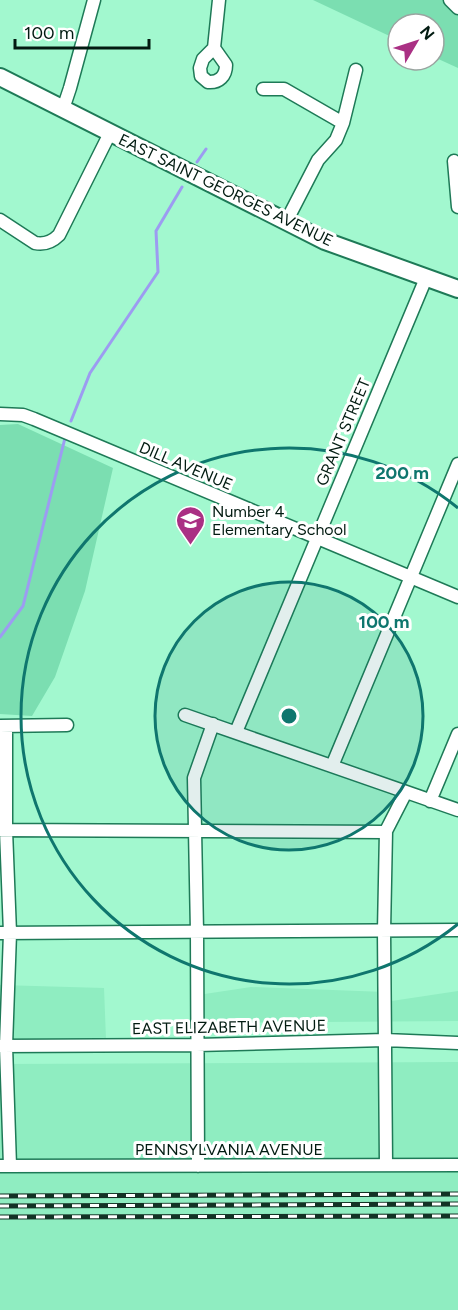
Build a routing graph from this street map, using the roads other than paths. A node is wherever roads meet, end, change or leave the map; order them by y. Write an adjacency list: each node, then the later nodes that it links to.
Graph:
1 (94, 0): 9 (street)
2 (219, 0): 5 (street)
3 (450, 0): 4 (street)
4 (458, 8)
5 (214, 48)
6 (356, 70): 10 (street)
7 (0, 77): 9 (main road, EAST SAINT GEORGES AVENUE)
8 (263, 89): 10 (street)
9 (63, 109): 11 (main road, EAST SAINT GEORGES AVENUE)
10 (343, 123): 15 (street)
11 (110, 133): 14 (street); 15 (main road, EAST SAINT GEORGES AVENUE)
12 (454, 161): 13 (street)
13 (458, 207)
14 (0, 220)
15 (286, 222): 16 (main road, EAST SAINT GEORGES AVENUE)
16 (426, 278): 17 (main road, EAST SAINT GEORGES AVENUE); 20 (street, GRANT STREET)
17 (457, 285)
18 (0, 414): 20 (street, DILL AVENUE)
19 (458, 464): 21 (street)
20 (317, 538): 21 (street, DILL AVENUE); 27 (street, GRANT STREET)
21 (411, 577): 22 (street, DILL AVENUE); 29 (street)
22 (458, 597)
23 (185, 715): 24 (street)
24 (213, 724): 27 (street); 34 (street)
25 (67, 725): 26 (street)
26 (3, 726): 33 (street)
27 (236, 732): 29 (street)
28 (458, 734): 31 (street)
29 (332, 766): 30 (street)
30 (406, 792): 31 (street); 35 (street)
31 (430, 801): 32 (street)
32 (458, 810)
33 (3, 830): 34 (street); 39 (street)
34 (195, 831): 35 (street); 38 (street)
35 (386, 832): 37 (street)
36 (458, 930): 37 (street)
37 (384, 931): 38 (street); 40 (street)
38 (197, 932): 39 (street); 42 (street)
39 (5, 933): 43 (street)
40 (385, 1040): 41 (street, EAST ELIZABETH AVENUE); 42 (street, EAST ELIZABETH AVENUE); 44 (street)
41 (458, 1043)
42 (197, 1045): 43 (street, EAST ELIZABETH AVENUE); 47 (street)
43 (3, 1046): 46 (street)
44 (386, 1164): 45 (street, PENNSYLVANIA AVENUE); 47 (street, PENNSYLVANIA AVENUE)
45 (458, 1165)
46 (5, 1166): 47 (street, PENNSYLVANIA AVENUE)
47 (198, 1166)

